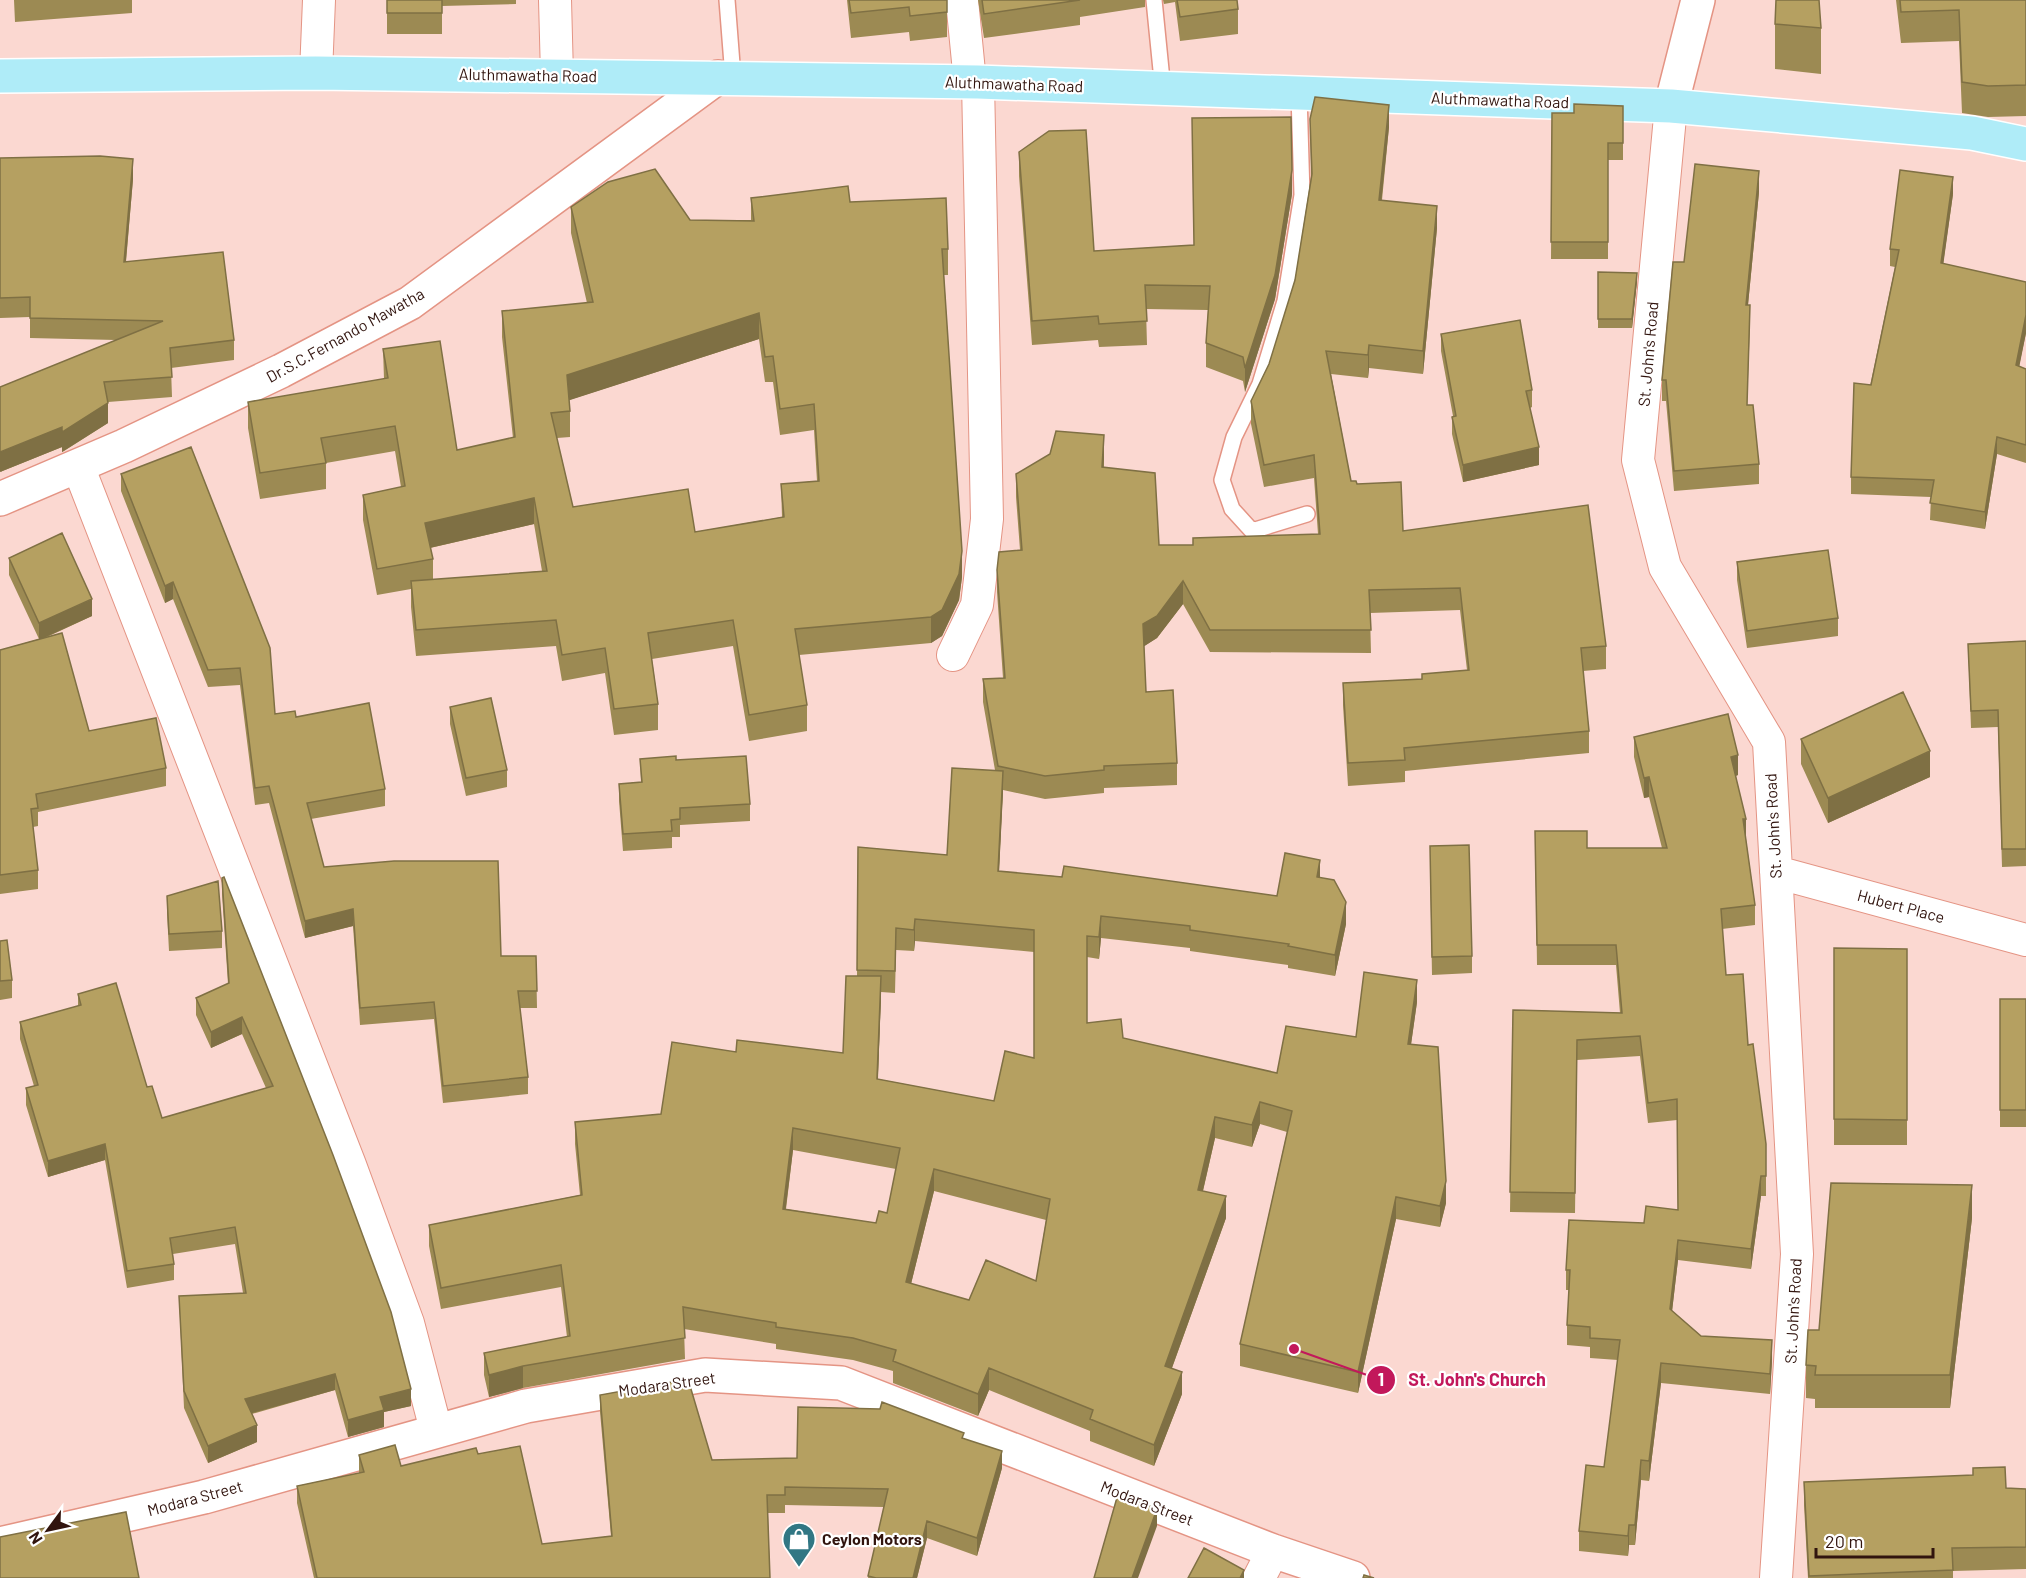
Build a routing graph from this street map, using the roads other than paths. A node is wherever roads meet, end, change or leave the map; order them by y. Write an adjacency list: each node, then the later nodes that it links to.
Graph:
1 (319, 0): 7 (street)
2 (555, 0): 8 (street)
3 (727, 0): 10 (lane)
4 (962, 0): 11 (street)
5 (1154, 0): 12 (lane)
6 (1698, 0): 14 (street)
7 (316, 73): 8 (main road, Aluthmawatha Road); 9 (main road, Aluthmawatha Road)
8 (557, 75): 10 (main road, Aluthmawatha Road)
9 (0, 76)
10 (725, 77): 11 (main road, Aluthmawatha Road); 16 (street, Dr.S.C.Fernando Mawatha)
11 (974, 82): 12 (main road, Aluthmawatha Road); 19 (street)
12 (1163, 90): 13 (main road, Aluthmawatha Road)
13 (1299, 94): 14 (main road, Aluthmawatha Road); 18 (lane)
14 (1671, 106): 15 (main road, Aluthmawatha Road); 20 (street, St. John's Road)
15 (2026, 144)
16 (78, 466): 17 (street, Dr.S.C.Fernando Mawatha); 22 (street)
17 (0, 499)
18 (1307, 514)
19 (953, 655)
20 (1776, 872): 21 (street, Hubert Place); 26 (street, St. John's Road)
21 (2026, 940)
22 (436, 1430): 23 (street, Modara Street); 24 (street, Modara Street)
23 (0, 1544)
24 (1266, 1565): 25 (street, Modara Street)
25 (1353, 1578)
26 (1776, 1578)

